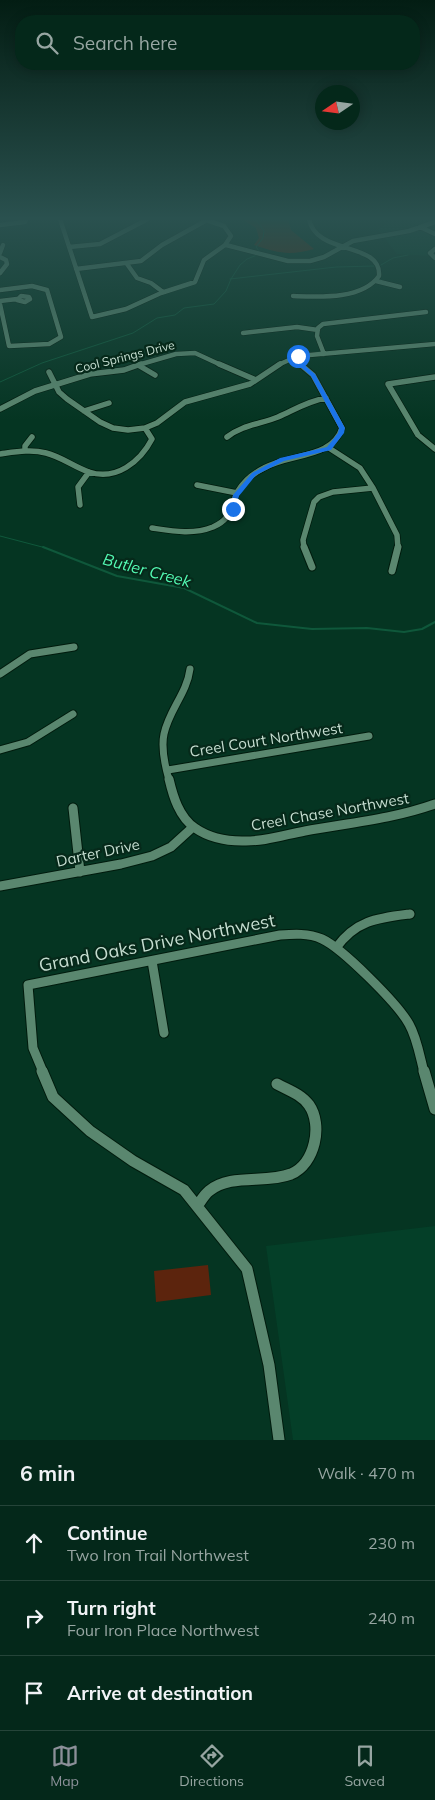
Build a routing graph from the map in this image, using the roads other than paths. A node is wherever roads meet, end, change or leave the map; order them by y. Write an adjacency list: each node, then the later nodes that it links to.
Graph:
1 (30, 286): 9 (street)
2 (33, 286): 13 (street)
3 (82, 286): 10 (street)
4 (155, 286): 10 (street)
5 (181, 286): 10 (street)
6 (367, 286): 11 (street)
7 (397, 286): 8 (street)
8 (400, 287)
9 (0, 290)
10 (163, 292)
11 (293, 296)
12 (17, 299): 13 (street)
13 (0, 302)
14 (426, 312): 15 (street)
15 (318, 330): 16 (street); 18 (street)
16 (243, 333)
17 (435, 344): 18 (street)
18 (324, 354): 19 (street)
19 (293, 358): 24 (street); 26 (street)
20 (138, 365): 22 (street); 24 (street, Cool Springs Drive); 25 (street, Cool Springs Drive)
21 (48, 372): 25 (street)
22 (155, 375)
23 (435, 378): 34 (street)
24 (256, 380): 30 (street)
25 (55, 386): 28 (street, Cool Springs Drive); 29 (street)
26 (326, 398): 32 (street); 33 (street)
27 (109, 403): 29 (street)
28 (0, 410)
29 (84, 411): 30 (street)
30 (145, 428): 37 (street)
31 (32, 437): 35 (street)
32 (227, 437)
33 (329, 448): 39 (street); 40 (street)
34 (435, 450)
35 (25, 452): 36 (street); 37 (street)
36 (0, 454)
37 (89, 472): 41 (street)
38 (198, 485): 40 (street)
39 (373, 488): 43 (street); 44 (street)
40 (238, 493): 42 (street)
41 (80, 505)
42 (152, 528)
43 (312, 567)
44 (392, 571)
45 (74, 647): 47 (street)
46 (190, 669): 51 (street)
47 (0, 674)
48 (73, 714): 50 (street)
49 (369, 736): 51 (street, Creel Court Northwest)
50 (0, 750)
51 (168, 770): 54 (street)
52 (435, 804): 54 (street, Creel Chase Northwest)
53 (73, 808): 55 (street)
54 (193, 827): 55 (street, Darter Drive)
55 (80, 872): 56 (street, Darter Drive)
56 (0, 886)
57 (410, 914): 58 (street)
58 (336, 948): 59 (street, Grand Oaks Drive Northwest); 62 (street, Grand Oaks Drive Northwest)
59 (152, 961): 60 (street); 63 (street, Grand Oaks Drive Northwest)
60 (164, 1032)
61 (277, 1084): 63 (street)
62 (435, 1109)
63 (197, 1206): 64 (street, Grand Oaks Drive Northwest)
64 (279, 1440)

